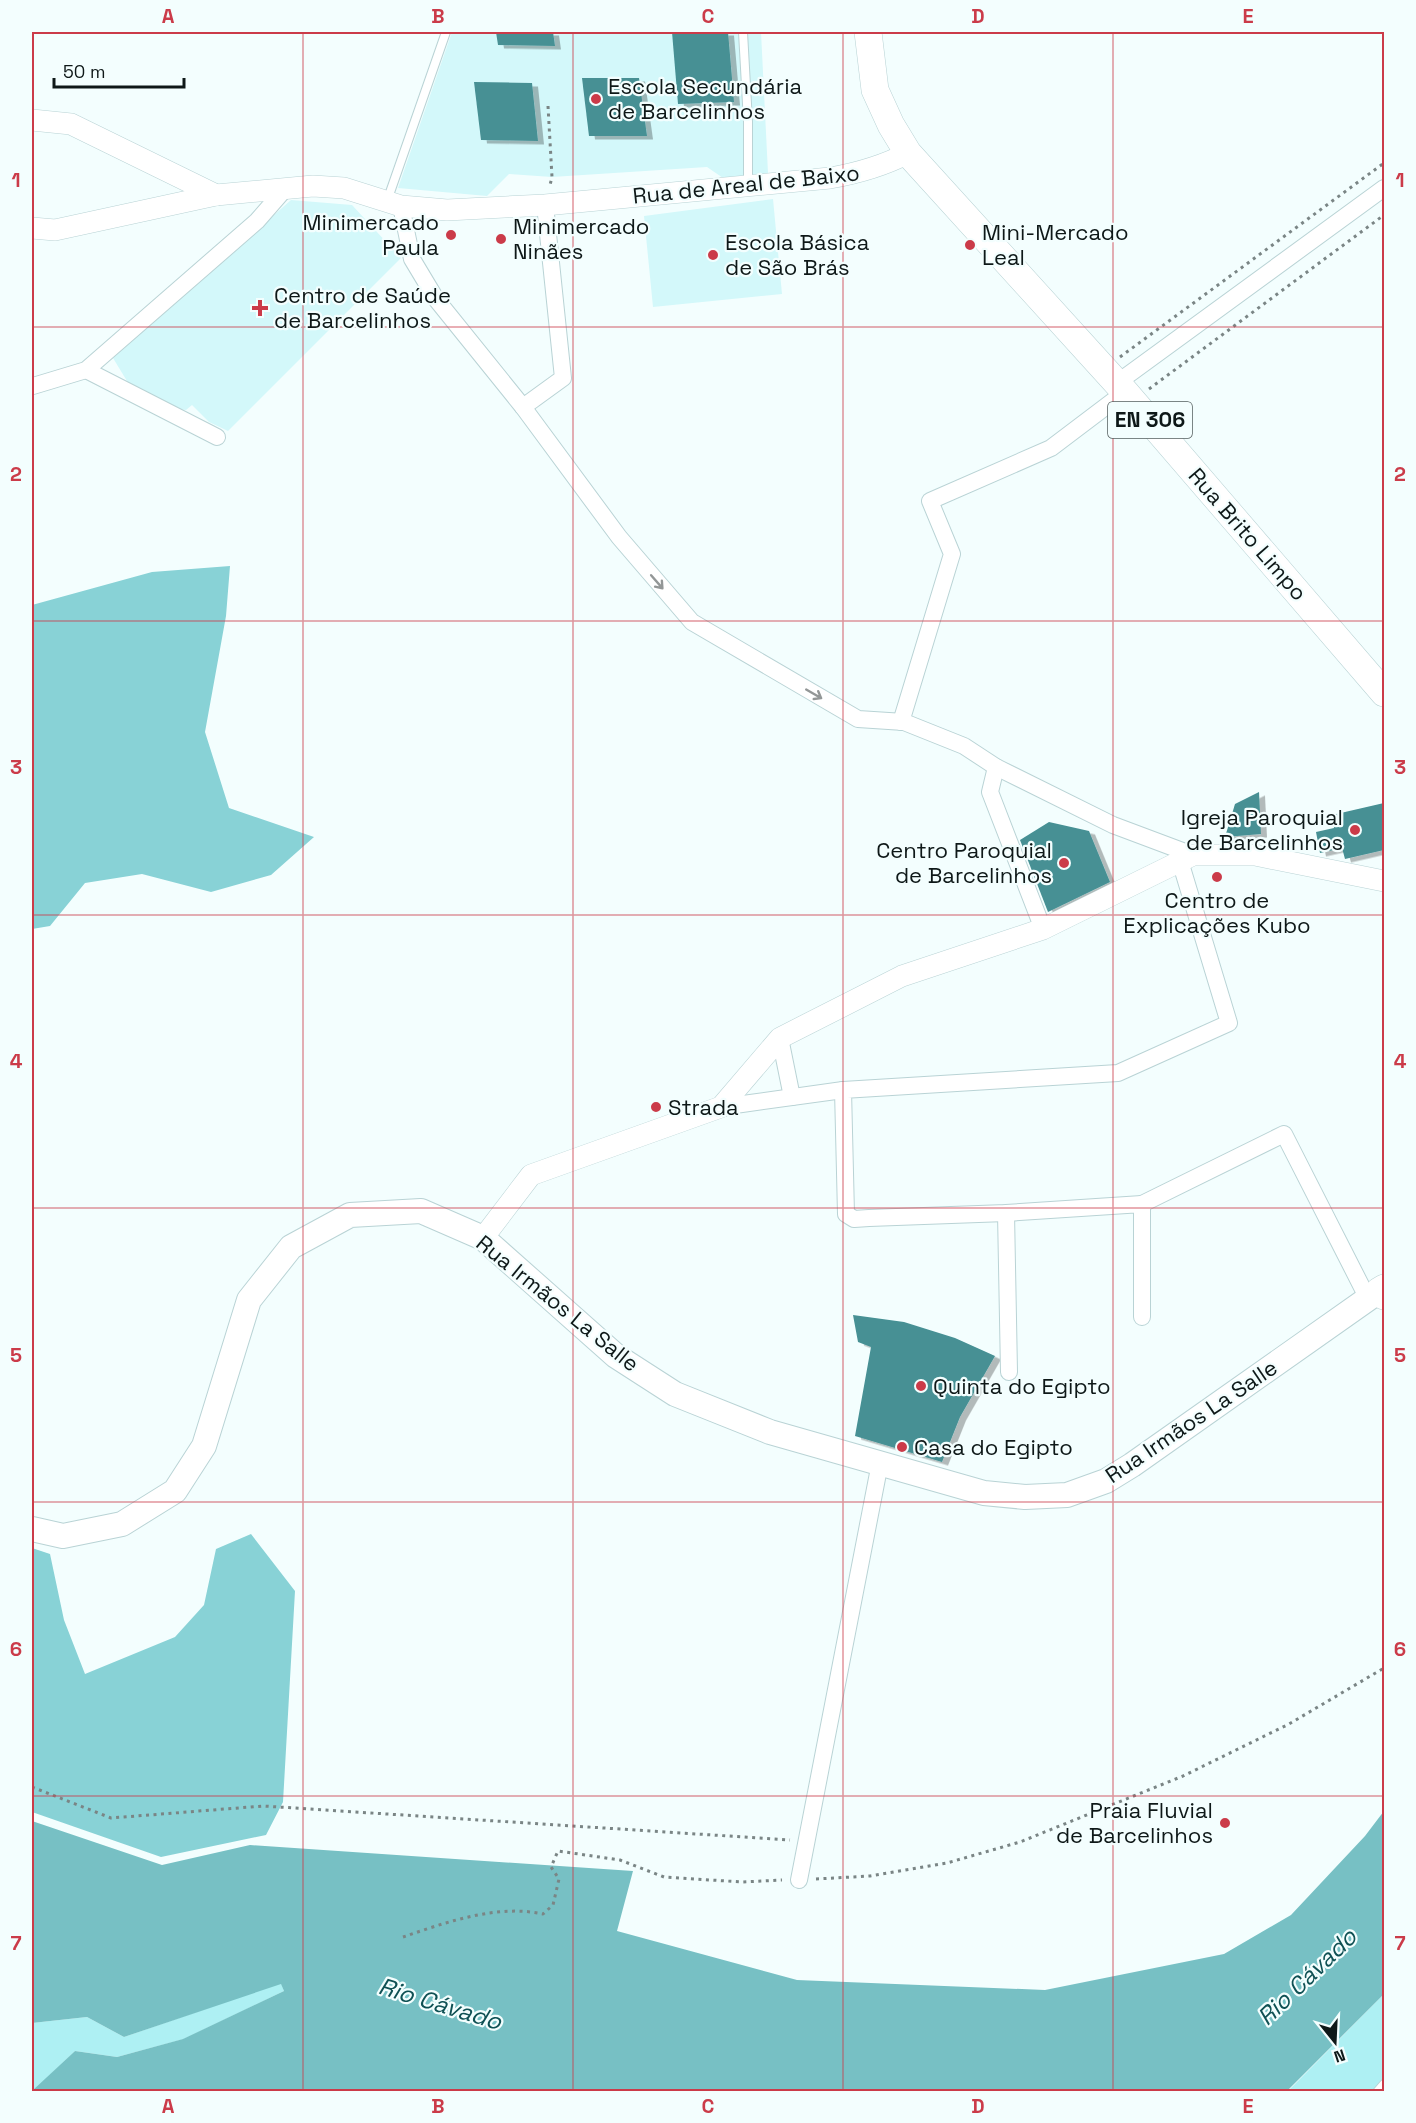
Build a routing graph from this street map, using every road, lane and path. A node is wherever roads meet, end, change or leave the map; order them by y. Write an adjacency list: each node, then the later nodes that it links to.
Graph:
1 (446, 32): 12 (lane)
2 (743, 32): 8 (lane)
3 (868, 32): 6 (main road, Rua Brito Limpo / EN 306)
4 (548, 106): 13 (path)
5 (32, 120): 11 (street)
6 (908, 153): 8 (street, Rua de Areal de Baixo); 16 (main road, Rua Brito Limpo / EN 306)
7 (1384, 163): 16 (path)
8 (748, 186): 13 (street, Rua de Areal de Baixo)
9 (284, 190): 11 (street, Rua de Areal de Baixo); 12 (street, Rua de Areal de Baixo); 17 (street)
10 (1384, 190): 19 (street)
11 (216, 195): 15 (street, Rua de Areal de Baixo)
12 (394, 204): 13 (street, Rua de Areal de Baixo); 20 (street)
13 (545, 205): 20 (street)
14 (1384, 215): 19 (path)
15 (32, 228)
16 (1097, 361): 19 (main road, Rua Brito Limpo / EN 306)
17 (86, 370): 18 (street); 21 (street)
18 (32, 386)
19 (1125, 392): 22 (main road, Rua Brito Limpo / EN 306); 23 (street)
20 (523, 407): 23 (street, one-way to 23)
21 (217, 437)
22 (1384, 693)
23 (901, 722): 24 (street)
24 (996, 767): 25 (street); 27 (street)
25 (1187, 858): 26 (street); 27 (street); 29 (street)
26 (1384, 881)
27 (1043, 928): 28 (street)
28 (780, 1038): 30 (street); 31 (street)
29 (843, 1090): 30 (street); 33 (street)
30 (792, 1096): 31 (street)
31 (721, 1107): 34 (street)
32 (1142, 1204): 33 (street); 35 (street); 36 (street)
33 (1006, 1213): 37 (street)
34 (483, 1238): 38 (main road, Rua Irmãos La Salle); 39 (main road, Rua Irmãos La Salle)
35 (1379, 1294): 38 (main road, Rua Irmãos La Salle)
36 (1142, 1317)
37 (1009, 1372)
38 (880, 1463): 42 (street)
39 (32, 1529)
40 (1384, 1668): 43 (path)
41 (32, 1787): 42 (path)
42 (807, 1841): 43 (street)
43 (799, 1880): 44 (path)
44 (403, 1937)
45 (1384, 2084): 46 (lane)
46 (1377, 2091)

